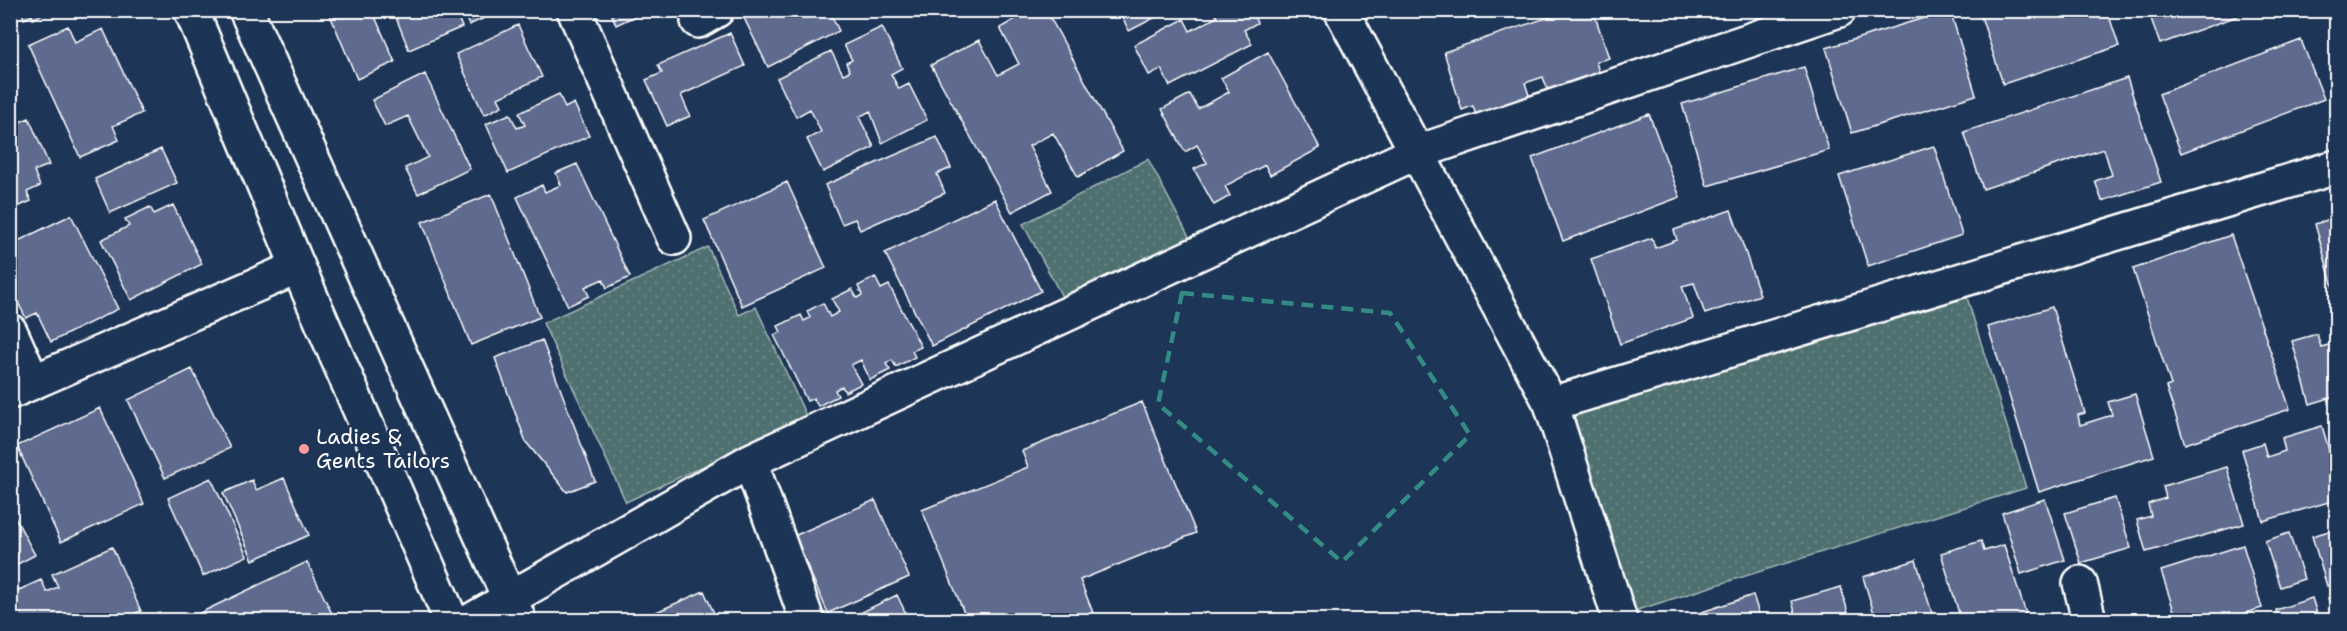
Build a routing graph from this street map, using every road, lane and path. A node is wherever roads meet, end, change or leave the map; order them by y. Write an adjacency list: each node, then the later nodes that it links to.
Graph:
1 (191, 10): 9 (street)
2 (246, 10): 15 (street)
3 (574, 10): 8 (street)
4 (1341, 10): 6 (street)
5 (1839, 10): 6 (street)
6 (1415, 153): 12 (street); 13 (street)
7 (2337, 167): 12 (street)
8 (674, 238)
9 (298, 267): 11 (street); 16 (street)
10 (10, 331): 11 (street)
11 (22, 387)
12 (1551, 404): 19 (street)
13 (750, 461): 15 (street); 18 (street)
14 (2080, 583): 20 (street)
15 (514, 611): 17 (street)
16 (451, 621)
17 (472, 621)
18 (807, 621)
19 (1620, 621)
20 (2090, 621)

